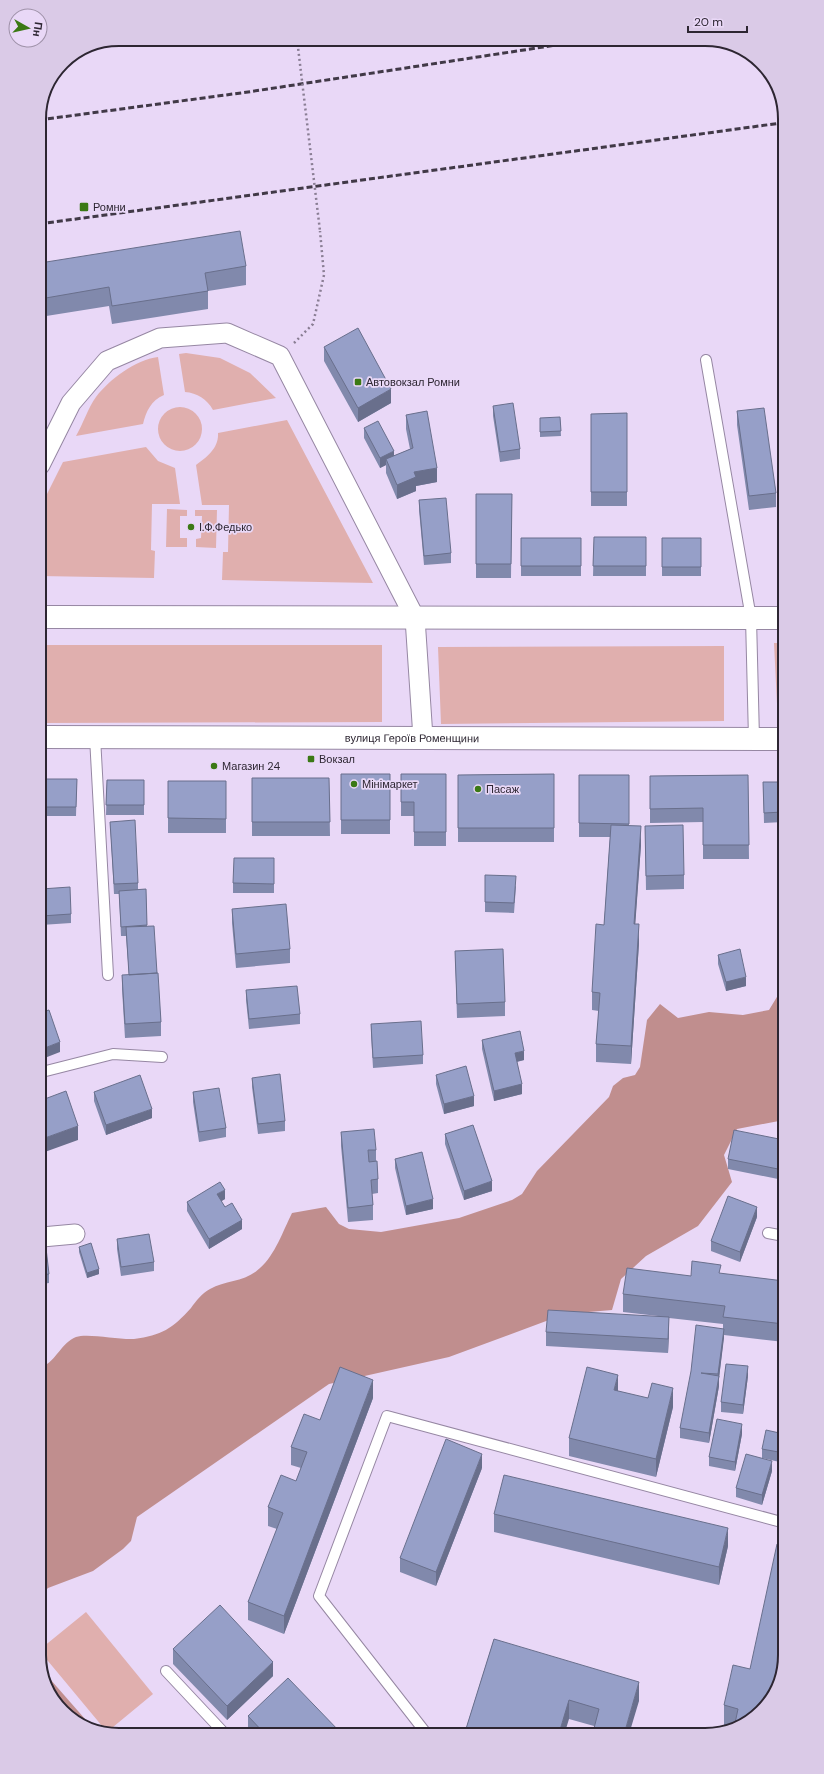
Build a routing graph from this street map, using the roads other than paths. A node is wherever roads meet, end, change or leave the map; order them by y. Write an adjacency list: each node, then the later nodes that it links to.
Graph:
1 (706, 360): 5 (lane)
2 (46, 453): 4 (street)
3 (46, 617): 4 (street)
4 (415, 618): 5 (street); 9 (street)
5 (751, 618): 6 (street); 10 (lane)
6 (778, 618)
7 (46, 737): 8 (street, вулиця Героїв Роменщини)
8 (95, 737): 9 (street, вулиця Героїв Роменщини); 12 (lane)
9 (423, 738): 10 (street, вулиця Героїв Роменщини)
10 (754, 738): 11 (street, вулиця Героїв Роменщини)
11 (778, 739)
12 (108, 975)
13 (162, 1057): 14 (lane)
14 (46, 1071)
15 (768, 1233): 17 (lane)
16 (75, 1234): 18 (street)
17 (778, 1235)
18 (46, 1237)
19 (778, 1521): 22 (lane)
20 (166, 1671): 21 (lane)
21 (219, 1728)
22 (422, 1728)

